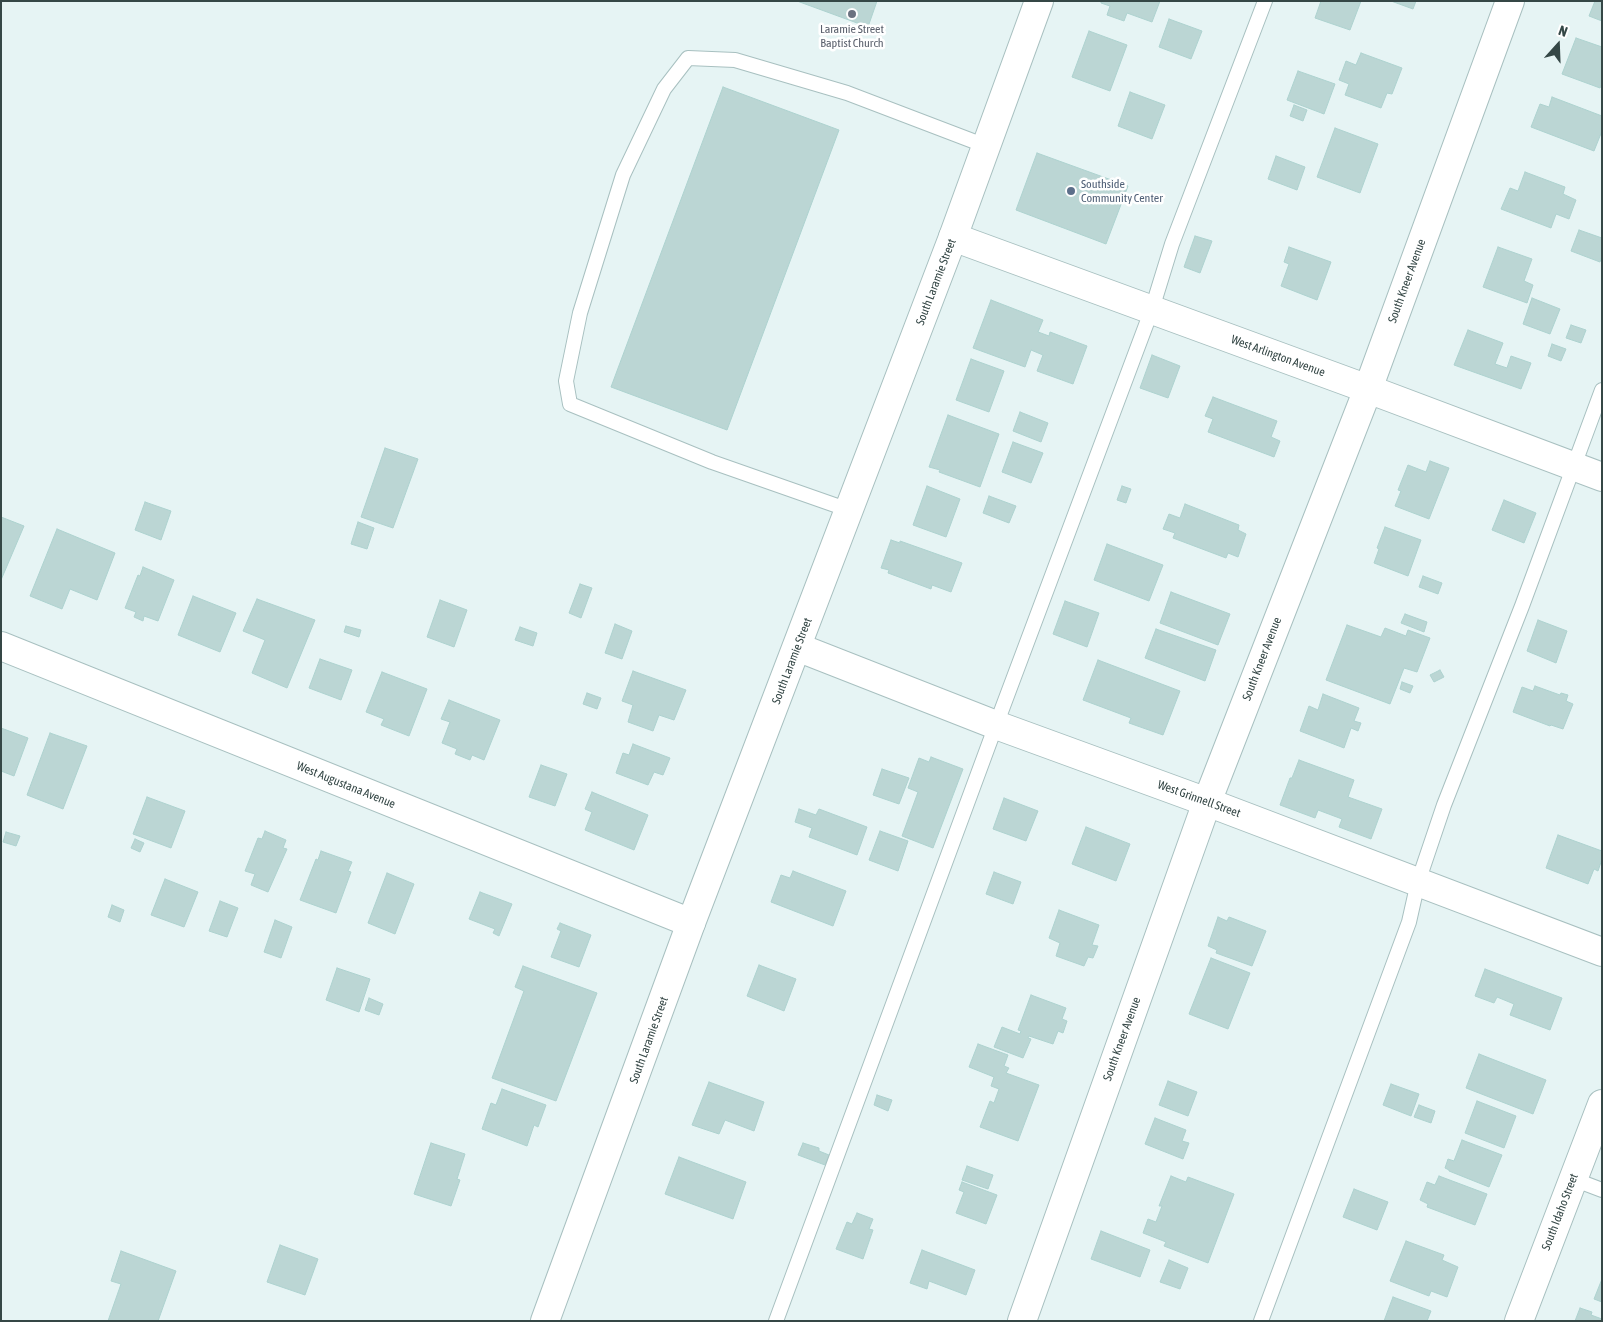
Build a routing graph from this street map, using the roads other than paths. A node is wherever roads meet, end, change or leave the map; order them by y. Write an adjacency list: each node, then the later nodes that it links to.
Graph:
1 (1039, 1): 4 (street, South Laramie Street)
2 (1265, 1): 6 (lane)
3 (1510, 1): 7 (street, South Kneer Avenue)
4 (986, 146): 5 (street, South Laramie Street); 11 (lane)
5 (953, 236): 6 (street, West Arlington Avenue); 11 (street, South Laramie Street)
6 (1152, 309): 7 (street, West Arlington Avenue); 14 (lane)
7 (1368, 388): 9 (street, West Arlington Avenue); 15 (street, South Kneer Avenue)
8 (1602, 390): 9 (lane)
9 (1572, 466): 10 (street, West Arlington Avenue); 16 (lane)
10 (1602, 477)
11 (849, 510): 13 (street, South Laramie Street)
12 (1, 646): 17 (street, West Augustana Avenue)
13 (797, 647): 14 (street, West Grinnell Street); 17 (street, South Laramie Street)
14 (996, 725): 15 (street, West Grinnell Street); 23 (lane)
15 (1207, 802): 16 (street, West Grinnell Street); 24 (street, South Kneer Avenue)
16 (1418, 882): 18 (street, West Grinnell Street); 25 (lane)
17 (691, 924): 22 (street, South Laramie Street)
18 (1602, 952)
19 (1602, 1104): 20 (street, South Idaho Street)
20 (1573, 1179): 21 (lane); 26 (street, South Idaho Street)
21 (1602, 1190)
22 (545, 1321)
23 (776, 1321)
24 (1022, 1321)
25 (1261, 1321)
26 (1519, 1321)

